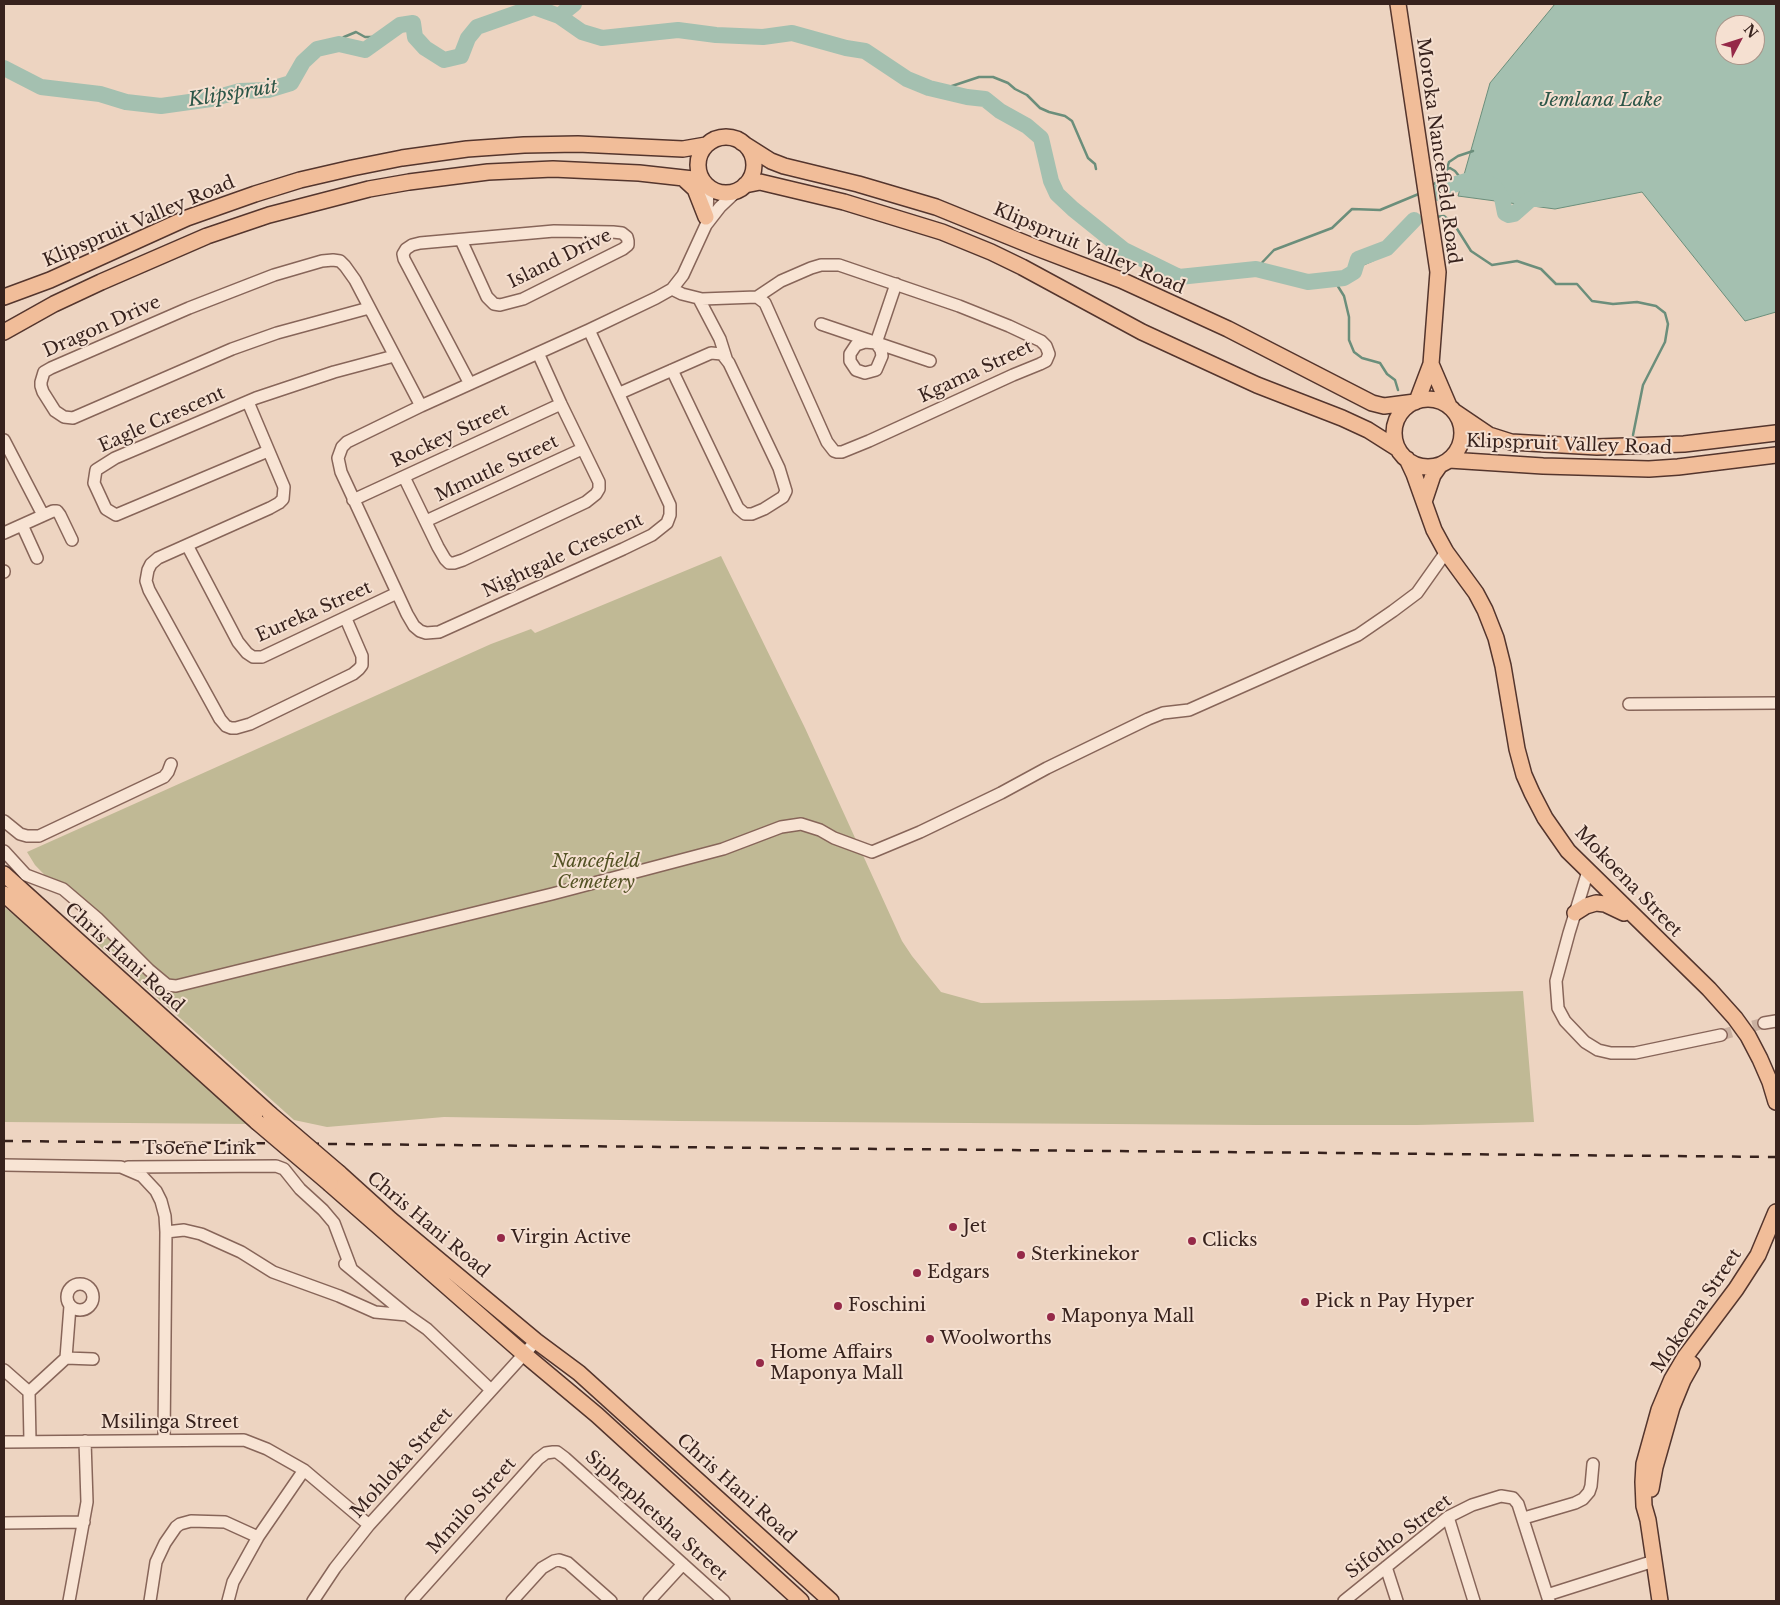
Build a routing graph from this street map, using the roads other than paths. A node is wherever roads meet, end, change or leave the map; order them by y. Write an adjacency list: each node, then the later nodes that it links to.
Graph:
1 (1398, 4): 23 (main road, Moroka Nancefield Road)
2 (742, 142): 3 (main road); 6 (main road); 27 (main road, Klipspruit Valley Road)
3 (706, 144): 5 (main road); 11 (main road, Klipspruit Valley Road)
4 (684, 178): 5 (main road); 7 (main road); 17 (main road)
5 (705, 183): 6 (main road); 7 (street)
6 (742, 187): 7 (street); 36 (main road)
7 (706, 221): 10 (street)
8 (461, 240): 8 (street, Island Drive); 25 (street, Island Drive)
9 (896, 284): 12 (street, Kgama Street); 12 (street, Kgama Street); 18 (street)
10 (672, 288): 13 (street, Kgama Street); 16 (street)
11 (4, 297)
12 (757, 297): 13 (street, Kgama Street)
13 (699, 299): 21 (street)
14 (369, 308): 14 (street, Dragon Drive); 20 (street, Dragon Drive)
15 (821, 324): 18 (street)
16 (590, 330): 19 (street, Nightgale Crescent); 26 (street, Nightgale Crescent)
17 (4, 332)
18 (876, 343): 22 (street)
19 (538, 353): 25 (street, Nightgale Crescent); 29 (street)
20 (394, 356): 28 (street, Eagle Crescent); 30 (street, Dragon Drive)
21 (726, 358): 24 (street); 24 (street)
22 (930, 362)
23 (1431, 364): 27 (main road, Moroka Nancefield Road); 31 (main road, Moroka Nancefield Road)
24 (672, 370): 26 (street)
25 (470, 384): 30 (street, Nightgale Crescent)
26 (620, 393): 50 (street, Nightgale Crescent)
27 (1416, 401): 31 (main road); 36 (main road)
28 (248, 402): 35 (street); 35 (street, Eagle Crescent)
29 (561, 404): 34 (street); 39 (street, Rockey Street)
30 (421, 406): 40 (street, Nightgale Crescent)
31 (1452, 409): 32 (main road, Klipspruit Valley Road); 38 (main road)
32 (1776, 433)
33 (4, 440): 42 (street)
34 (582, 449): 43 (street, Mmutle Street); 43 (street)
35 (268, 451): 47 (street)
36 (1403, 454): 38 (main road); 41 (main road, Mokoena Street)
37 (1776, 455): 38 (main road, Klipspruit Valley Road)
38 (1445, 463): 41 (main road)
39 (404, 477): 40 (street, Rockey Street); 43 (street)
40 (353, 500): 50 (street, Nightgale Crescent)
41 (1424, 502): 48 (main road, Mokoena Street)
42 (43, 515): 44 (street); 46 (street)
43 (426, 521)
44 (22, 525): 45 (street); 49 (street)
45 (4, 533)
46 (72, 540)
47 (187, 546): 51 (street, Eureka Street); 51 (street)
48 (1446, 552): 56 (street); 57 (main road, Mokoena Street)
49 (37, 558)
50 (397, 593): 51 (street, Eureka Street)
51 (346, 619)
52 (1776, 703): 53 (street)
53 (1629, 704)
54 (171, 764): 55 (street)
55 (4, 821)
56 (4, 850)
57 (1588, 871): 60 (street); 61 (main road, Mokoena Street)
58 (4, 874): 66 (main road, Chris Hani Road)
59 (4, 894): 66 (main road, Chris Hani Road)
60 (1575, 914): 61 (main road); 64 (street)
61 (1638, 921): 65 (main road, Mokoena Street)
62 (1776, 1021): 63 (street)
63 (1764, 1023)
64 (1721, 1035)
65 (1776, 1102)
66 (263, 1118): 69 (main road, Chris Hani Road, bridge)
67 (4, 1165): 68 (street, Tsoene Link)
68 (121, 1167): 71 (street, Tsoene Link); 73 (street, Tsoene Link)
69 (334, 1178): 74 (main road, Chris Hani Road); 75 (main road, Chris Hani Road)
70 (1775, 1222): 94 (main road, Mokoena Street)
71 (166, 1232): 73 (street); 81 (street)
72 (70, 1306): 76 (street)
73 (407, 1314): 79 (street)
74 (536, 1341): 75 (street, Mohloka Street); 108 (main road, Chris Hani Road)
75 (524, 1354): 79 (street, Mohloka Street); 107 (main road, Chris Hani Road)
76 (66, 1358): 77 (street); 80 (street)
77 (93, 1359)
78 (4, 1370): 80 (street)
79 (491, 1390): 92 (street, Mohloka Street)
80 (29, 1392): 84 (street)
81 (164, 1440): 82 (street, Msilinga Street); 87 (street, Msilinga Street)
82 (86, 1441): 84 (street, Msilinga Street); 90 (street)
83 (4, 1442): 84 (street, Msilinga Street)
84 (30, 1442)
85 (565, 1458): 95 (street, Siphephetsha Street); 102 (street, Mmilo Street)
86 (1592, 1464): 89 (street)
87 (304, 1470): 92 (street, Msilinga Street); 93 (street)
88 (1448, 1517): 89 (street, Sifotho Street); 96 (street, Sifotho Street); 111 (street)
89 (1524, 1518): 97 (street)
90 (84, 1522): 91 (street); 98 (street)
91 (4, 1523)
92 (369, 1525): 101 (street, Mohloka Street)
93 (258, 1538): 99 (street); 100 (street)
94 (1654, 1561): 97 (street); 112 (main road, Mokoena Street)
95 (683, 1564): 105 (street); 106 (street, Siphephetsha Street)
96 (1386, 1567): 109 (street, Sifotho Street); 110 (street)
97 (1548, 1598)
98 (69, 1601)
99 (150, 1601)
100 (228, 1601)
101 (313, 1601)
102 (411, 1601)
103 (512, 1601): 104 (street)
104 (611, 1601)
105 (650, 1601)
106 (724, 1601)
107 (801, 1601)
108 (831, 1601)
109 (1344, 1601)
110 (1397, 1601)
111 (1474, 1601)
112 (1660, 1601)

